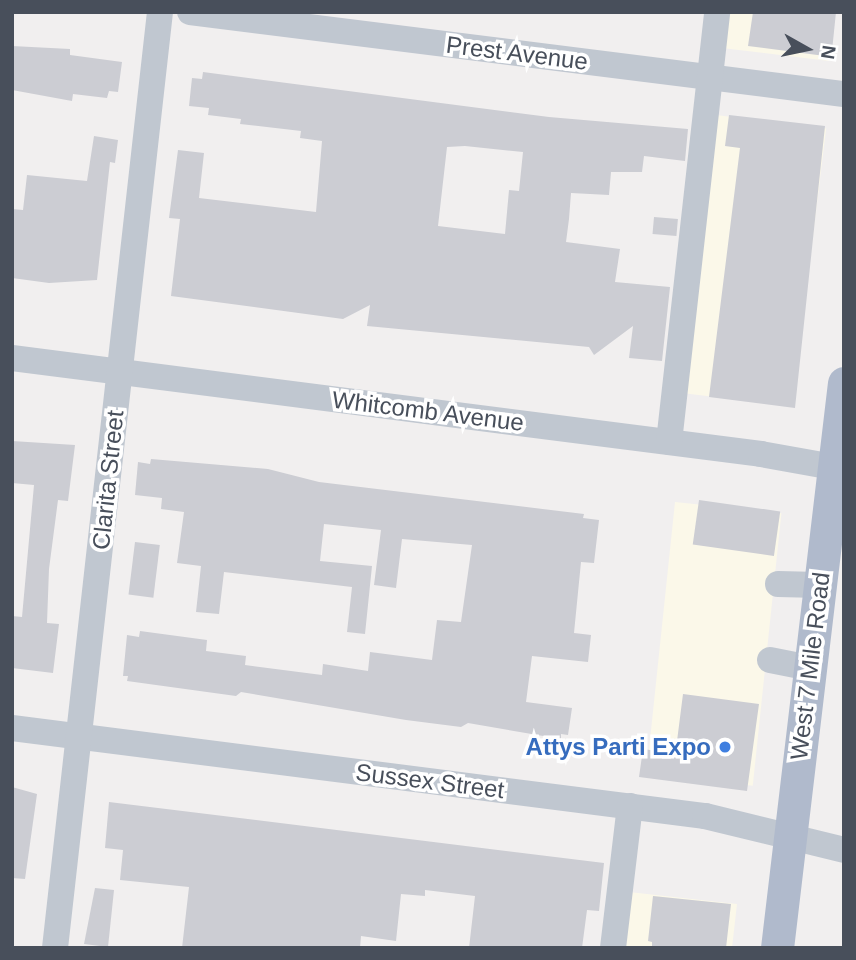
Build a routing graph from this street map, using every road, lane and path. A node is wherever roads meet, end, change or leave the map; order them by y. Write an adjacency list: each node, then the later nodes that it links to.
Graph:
1 (160, 12): 7 (street, Clarita Street)
2 (190, 12): 4 (street, Prest Avenue)
3 (717, 12): 4 (street)
4 (709, 77): 5 (street, Prest Avenue); 9 (street)
5 (844, 94)
6 (12, 358): 7 (street, Whitcomb Avenue)
7 (120, 372): 9 (street, Whitcomb Avenue); 16 (street, Clarita Street)
8 (844, 383): 10 (main road, West 7 Mile Road)
9 (669, 442): 10 (street, Whitcomb Avenue)
10 (839, 468): 12 (main road, West 7 Mile Road)
11 (778, 584): 12 (street)
12 (820, 585): 14 (main road, West 7 Mile Road)
13 (770, 660): 14 (street)
14 (810, 668): 18 (main road, West 7 Mile Road)
15 (12, 728): 16 (street, Sussex Street)
16 (79, 737): 17 (street, Sussex Street); 20 (street, Clarita Street)
17 (630, 806): 18 (street, Sussex Street); 21 (street)
18 (790, 836): 19 (street, Sussex Street); 22 (main road, West 7 Mile Road)
19 (844, 850)
20 (55, 948)
21 (613, 948)
22 (777, 948)

